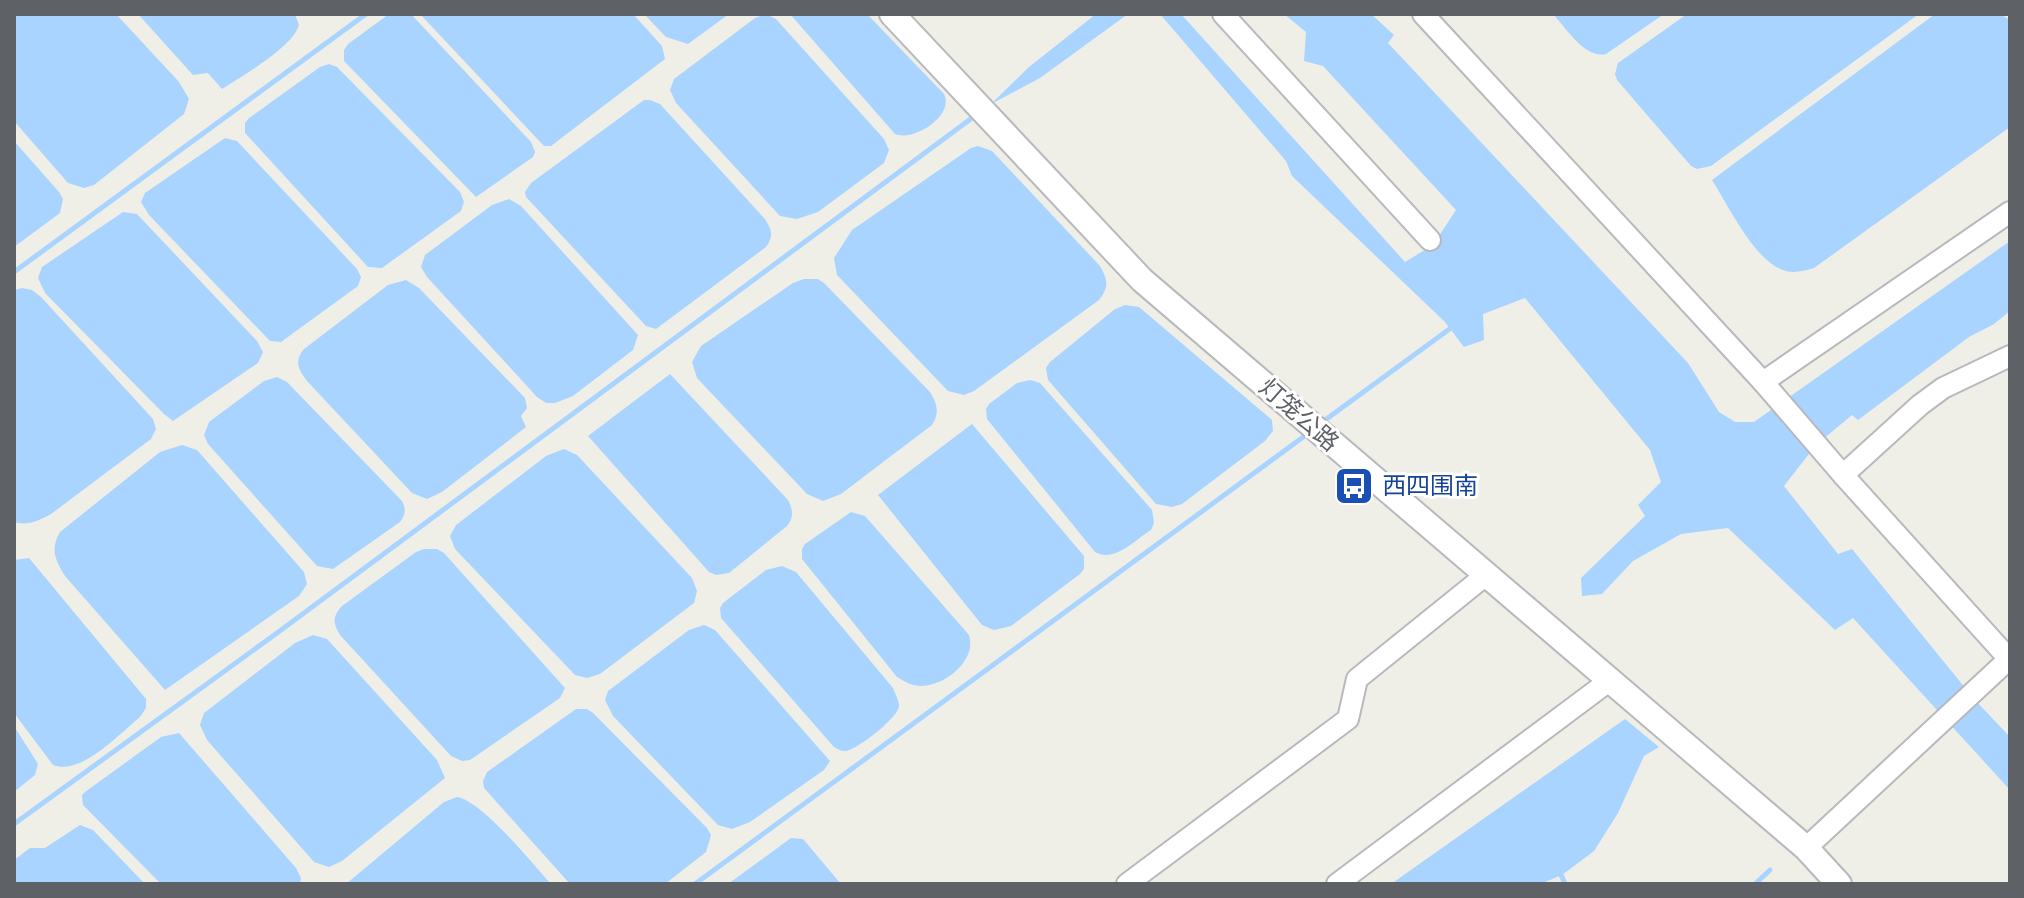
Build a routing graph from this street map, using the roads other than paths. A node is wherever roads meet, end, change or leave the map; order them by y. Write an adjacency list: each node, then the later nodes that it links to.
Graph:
1 (892, 14): 9 (street, 灯笼公路)
2 (1223, 14): 5 (street)
3 (1423, 14): 7 (street)
4 (2010, 212): 7 (street)
5 (1430, 240)
6 (2010, 356): 8 (street)
7 (1763, 382): 8 (street)
8 (1843, 475): 10 (street)
9 (1486, 575): 11 (street, 灯笼公路); 13 (street)
10 (2010, 659): 12 (street)
11 (1609, 681): 12 (street, 灯笼公路); 14 (street)
12 (1806, 848): 15 (street, 灯笼公路)
13 (1127, 884)
14 (1337, 884)
15 (1839, 884)

